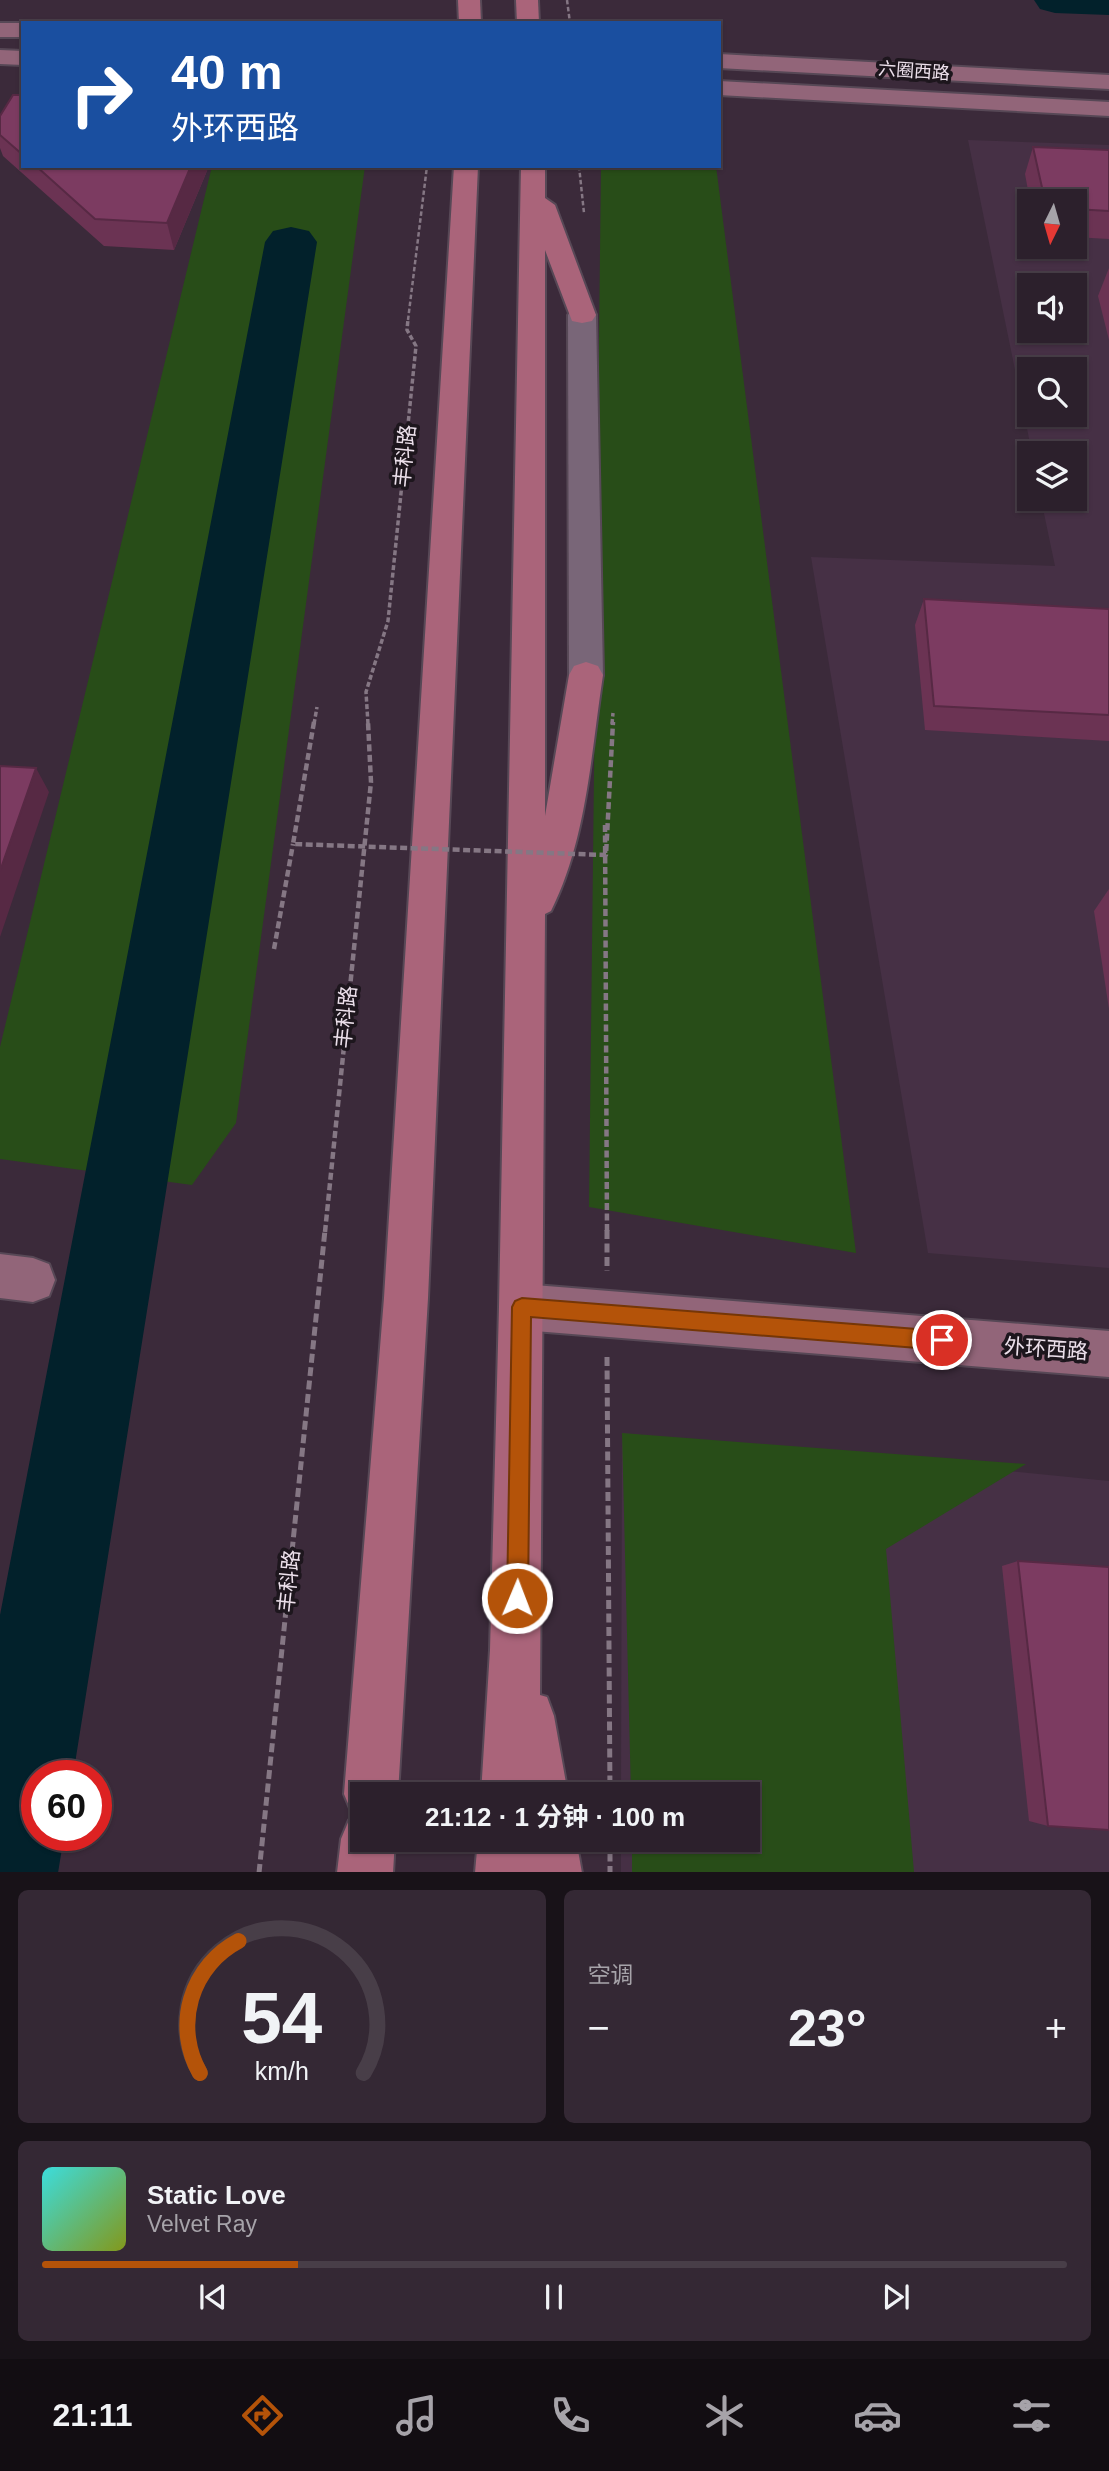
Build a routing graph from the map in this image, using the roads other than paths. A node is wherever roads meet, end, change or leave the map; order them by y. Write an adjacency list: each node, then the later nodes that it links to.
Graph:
1 (469, 0): 2 (main road)
2 (470, 21)
3 (0, 30): 4 (main road)
4 (21, 30)
5 (0, 57): 6 (main road)
6 (21, 58)
7 (721, 61): 8 (main road, 六圈西路)
8 (1109, 82)
9 (721, 89): 10 (main road, 六圈西路)
10 (1109, 109)
11 (466, 168): 19 (main road, 丰科路)
12 (533, 175): 13 (main road); 15 (main road)
13 (582, 315): 14 (street)
14 (586, 675): 15 (main road)
15 (527, 936): 16 (main road)
16 (522, 1307): 17 (main road, 外环西路); 18 (main road)
17 (1109, 1354)
18 (516, 1650): 20 (main road); 21 (main road)
19 (372, 1782)
20 (509, 1782)
21 (539, 1782)
22 (367, 1852): 25 (main road)
23 (504, 1852): 26 (main road)
24 (550, 1852): 27 (main road)
25 (365, 1872)
26 (503, 1872)
27 (554, 1872)

